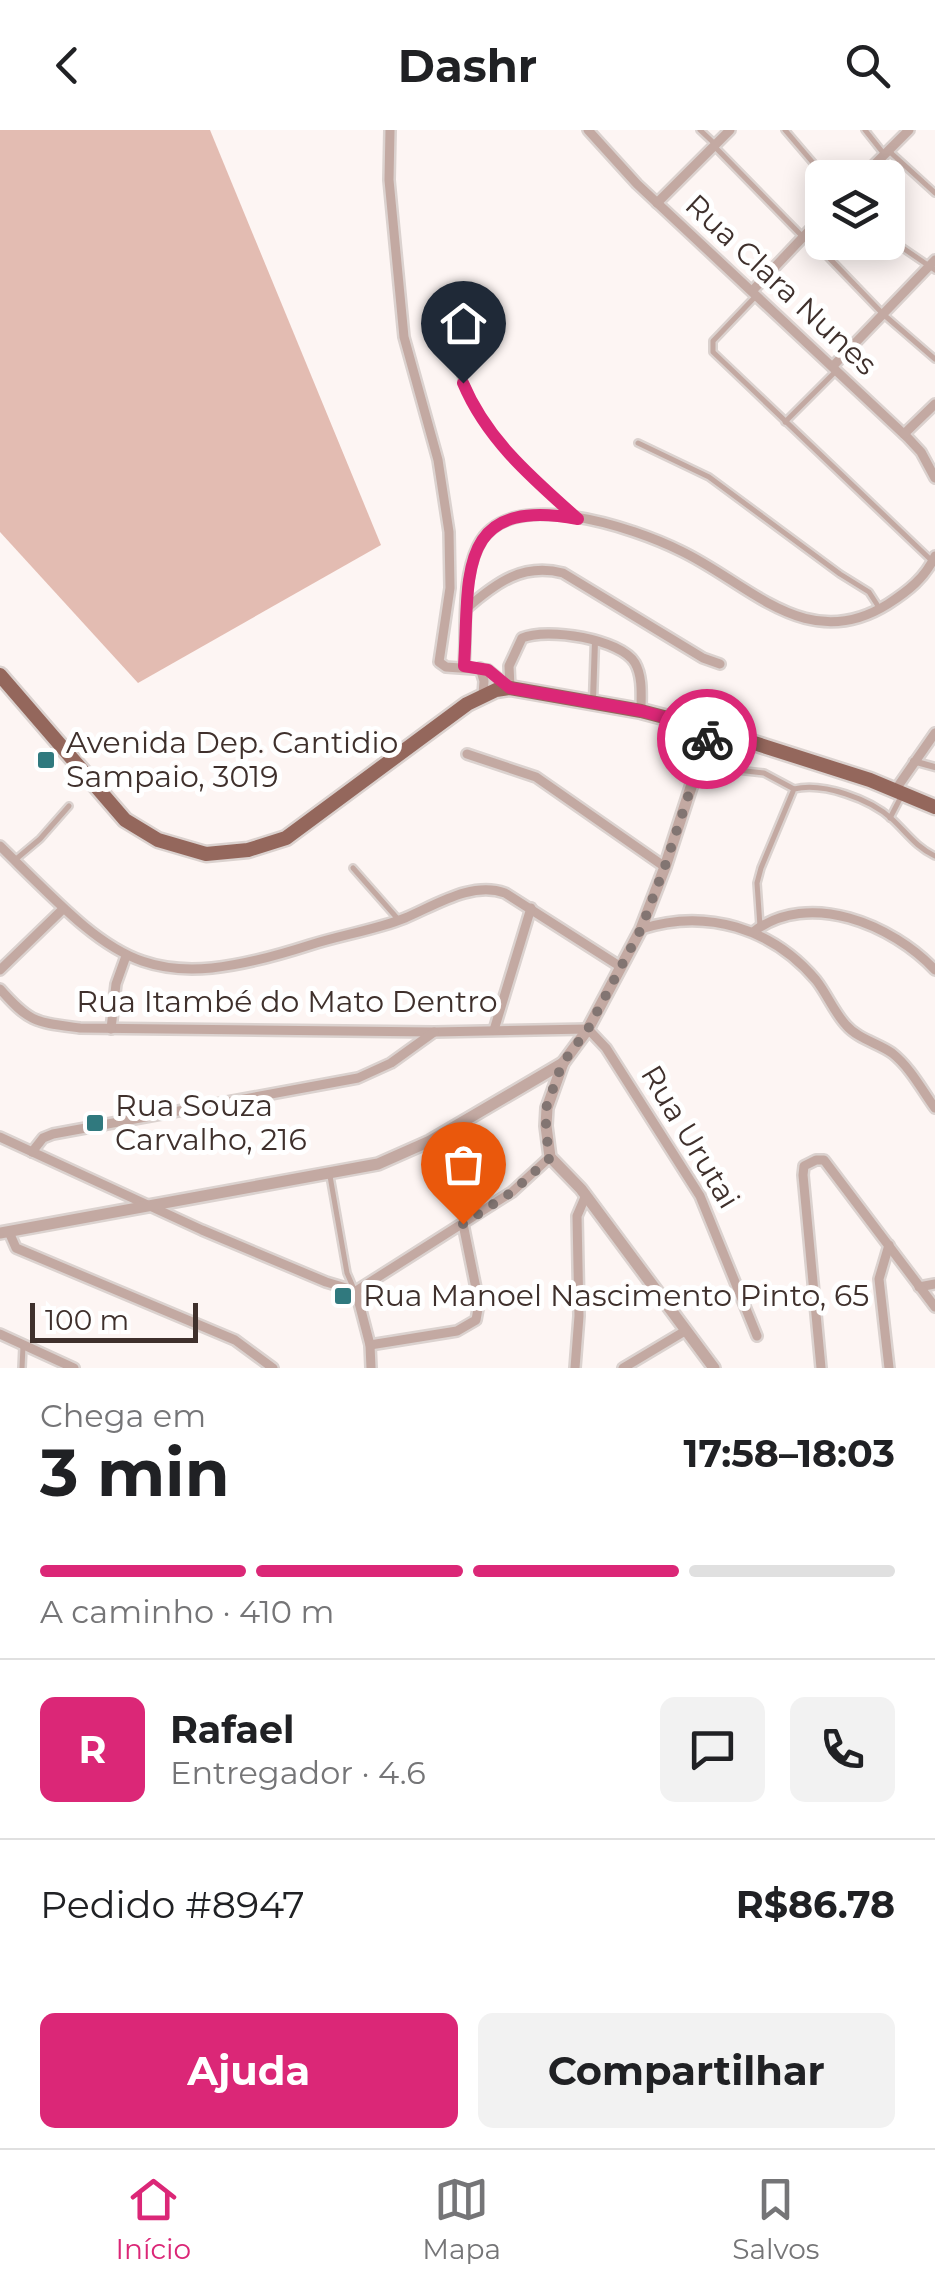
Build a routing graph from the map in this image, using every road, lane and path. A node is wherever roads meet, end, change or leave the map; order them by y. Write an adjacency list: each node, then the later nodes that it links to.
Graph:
1 (390, 130): 34 (street)
2 (588, 130): 13 (street, Rua Clara Nunes)
3 (700, 130): 8 (lane)
4 (730, 130): 8 (street)
5 (785, 130): 10 (lane)
6 (865, 130): 9 (lane)
7 (909, 130): 9 (street)
8 (715, 145): 13 (street); 14 (lane)
9 (886, 152): 11 (street); 12 (lane)
10 (811, 160)
11 (878, 160)
12 (935, 194)
13 (657, 203): 18 (street, Rua Clara Nunes)
14 (805, 236): 18 (street)
15 (905, 249): 17 (lane)
16 (829, 260): 20 (lane)
17 (933, 265): 20 (street)
18 (755, 292): 22 (street, Rua Clara Nunes); 24 (lane)
19 (442, 294): 28 (lane)
20 (883, 314): 21 (lane); 22 (street)
21 (935, 359)
22 (835, 368): 24 (lane); 25 (street, Rua Clara Nunes)
23 (935, 404): 25 (street)
24 (786, 422): 29 (lane)
25 (904, 434): 27 (street, Rua Clara Nunes)
26 (638, 443): 31 (lane)
27 (935, 478)
28 (578, 519): 30 (street); 31 (street)
29 (934, 559): 31 (street)
30 (467, 608): 33 (street); 34 (street)
31 (880, 608)
32 (595, 641): 37 (street); 39 (street); 40 (street)
33 (720, 664)
34 (464, 666): 35 (street)
35 (480, 668): 37 (street); 38 (street)
36 (0, 674): 38 (main road)
37 (510, 688): 38 (main road); 39 (main road)
38 (483, 695)
39 (593, 702): 40 (main road)
40 (642, 711): 41 (main road)
41 (710, 730): 45 (street); 48 (main road)
42 (935, 733): 44 (street)
43 (468, 754): 55 (street)
44 (913, 761): 46 (street); 48 (street)
45 (698, 766): 47 (lane); 55 (street)
46 (935, 767)
47 (794, 789): 51 (lane); 61 (lane)
48 (900, 791): 50 (main road); 51 (lane)
49 (69, 806): 54 (lane)
50 (935, 807)
51 (890, 818): 53 (lane)
52 (0, 846): 54 (street)
53 (935, 856)
54 (14, 860): 58 (street)
55 (665, 866): 60 (street)
56 (352, 868): 59 (lane)
57 (531, 908): 59 (street); 63 (street); 69 (street)
58 (64, 909): 62 (street); 64 (street)
59 (400, 920): 62 (street)
60 (641, 929): 61 (street); 63 (street)
61 (756, 929): 65 (street); 72 (street)
62 (126, 956): 67 (street)
63 (621, 966): 68 (street)
64 (0, 970)
65 (935, 970)
66 (0, 989): 67 (street, Rua Itambé do Mato Dentro)
67 (110, 1029): 70 (street, Rua Itambé do Mato Dentro)
68 (588, 1029): 69 (street, Rua Itambé do Mato Dentro); 71 (street); 88 (street, Rua Urutai)
69 (494, 1030): 70 (street, Rua Itambé do Mato Dentro)
70 (434, 1032): 74 (street)
71 (562, 1064): 75 (street); 76 (street)
72 (935, 1108)
73 (0, 1137): 74 (street)
74 (32, 1152): 78 (street)
75 (549, 1159): 77 (street); 79 (street)
76 (329, 1173): 78 (street); 84 (lane)
77 (586, 1195): 86 (street); 95 (street)
78 (152, 1207): 80 (street); 84 (street)
79 (463, 1224): 84 (street); 90 (street)
80 (5, 1233): 93 (street)
81 (889, 1245): 83 (street); 98 (street); 99 (street)
82 (935, 1284): 83 (street)
83 (919, 1288): 85 (street)
84 (356, 1290): 90 (street)
85 (935, 1306)
86 (685, 1331): 96 (street); 97 (street)
87 (0, 1334): 89 (street)
88 (757, 1336)
89 (23, 1345): 91 (lane); 92 (street)
90 (370, 1345): 94 (street)
91 (22, 1368)
92 (74, 1368)
93 (273, 1368)
94 (371, 1368)
95 (575, 1368)
96 (622, 1368)
97 (714, 1368)
98 (821, 1368)
99 (889, 1368)

